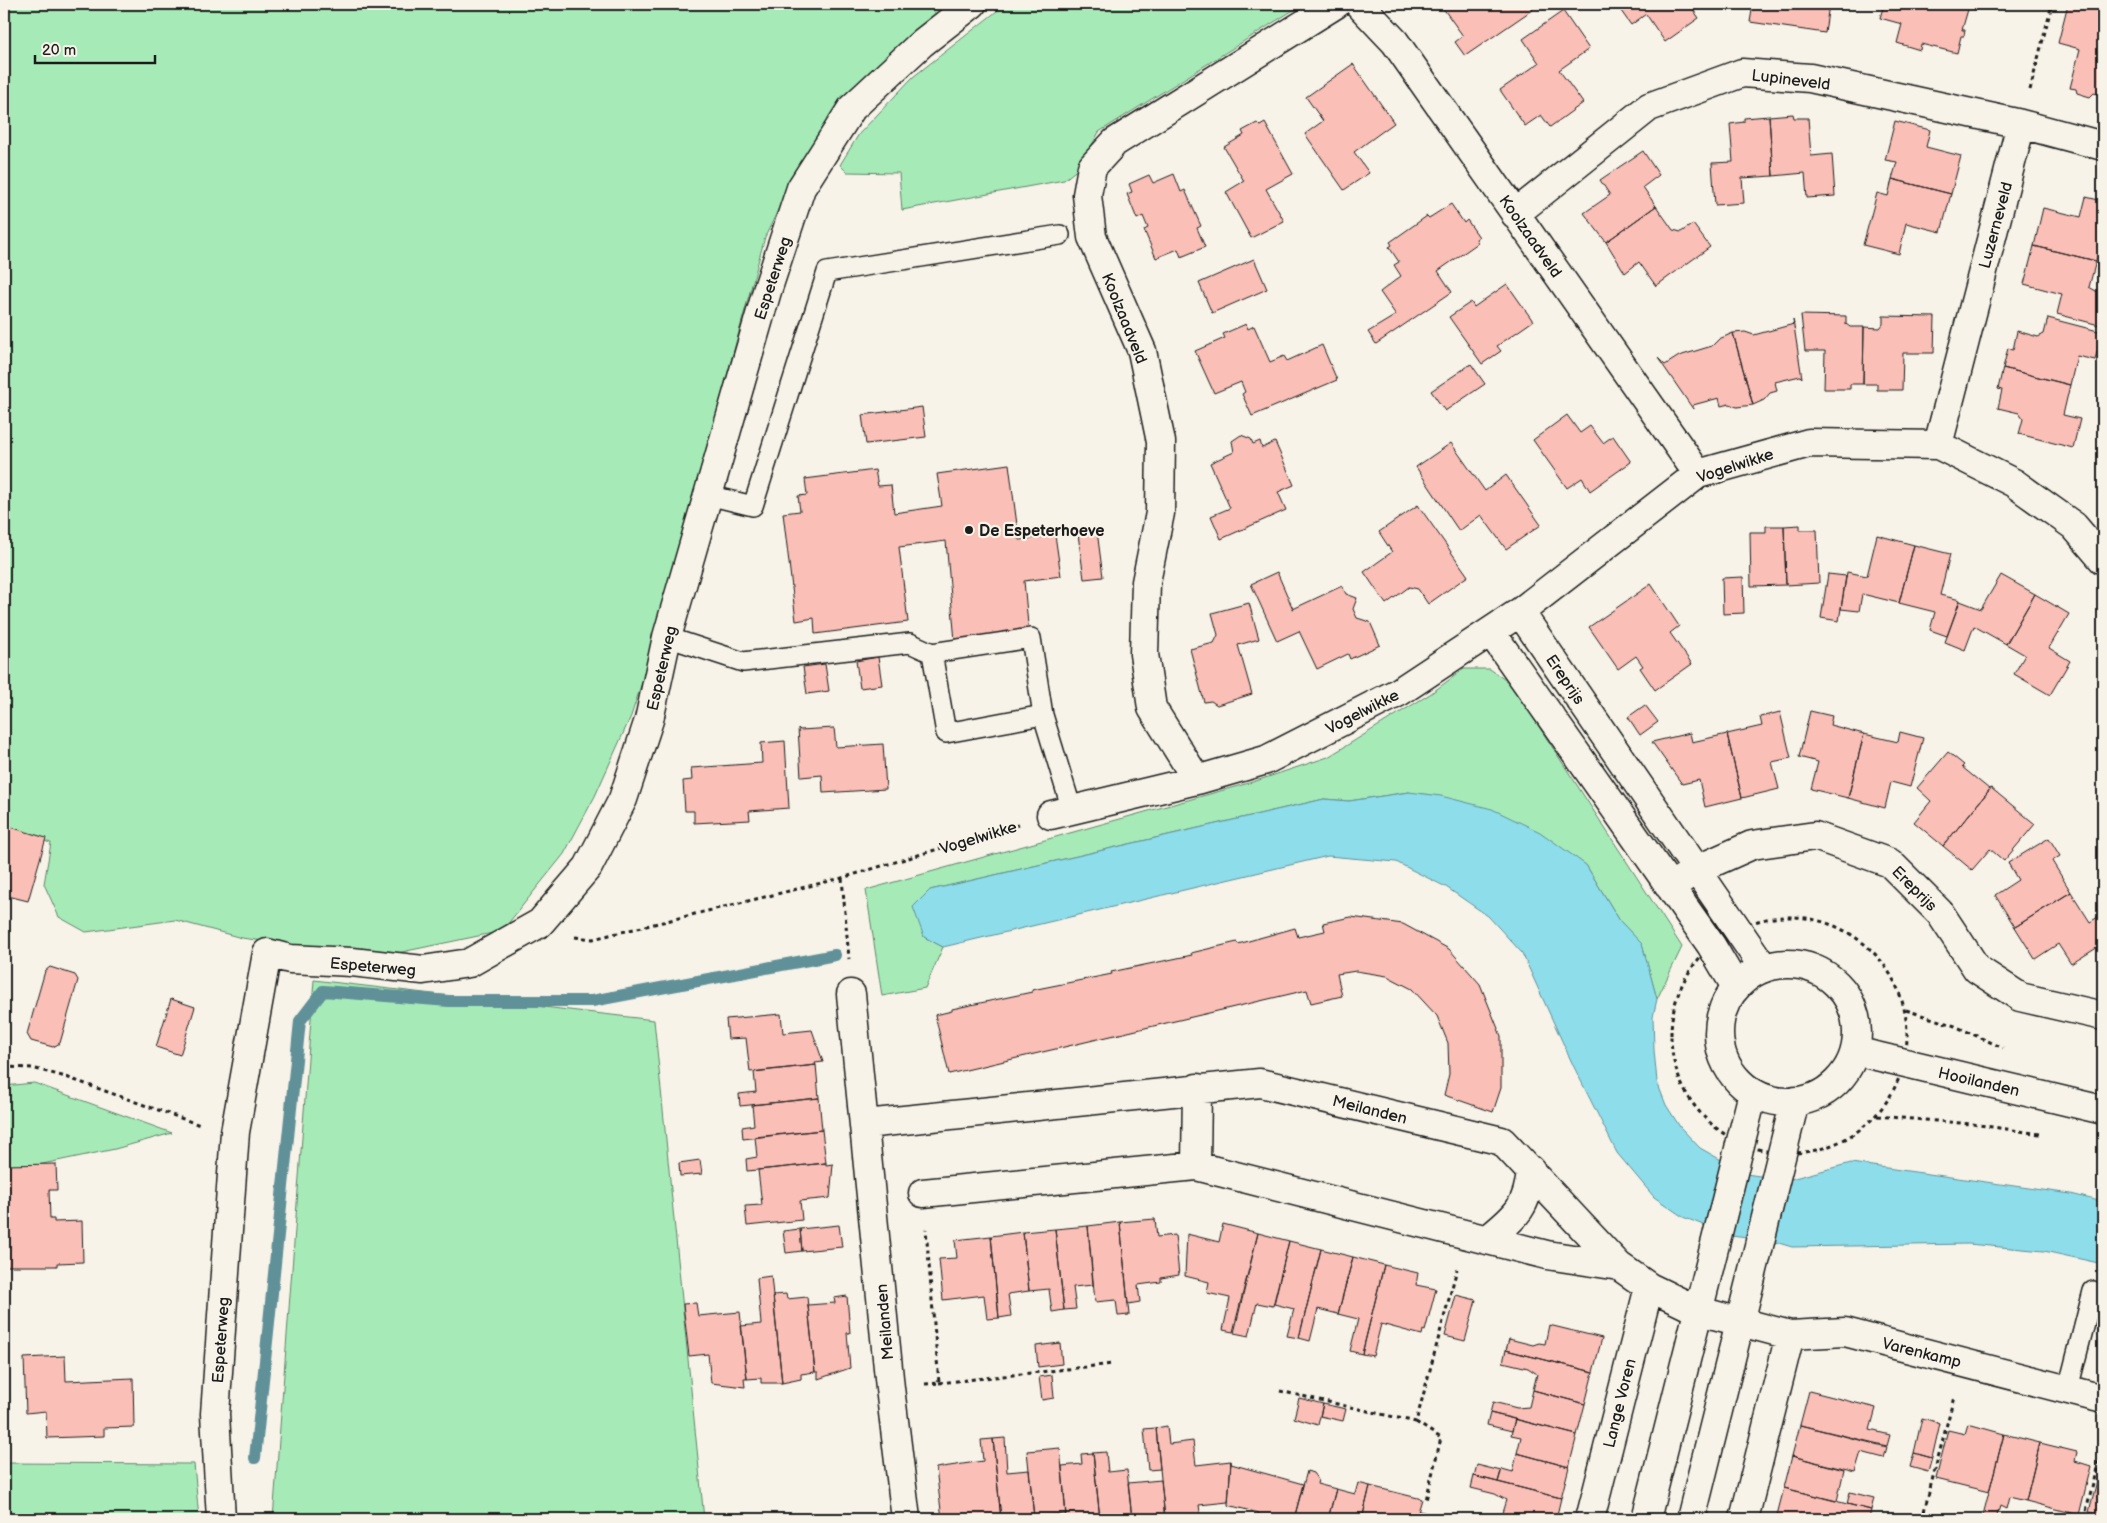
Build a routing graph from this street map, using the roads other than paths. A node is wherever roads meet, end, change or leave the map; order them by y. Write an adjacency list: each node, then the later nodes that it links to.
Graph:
1 (972, 4): 10 (street, Espeterweg)
2 (1336, 4): 17 (street, Koolzaadveld)
3 (1359, 4): 6 (street, Koolzaadveld)
4 (2021, 124): 5 (street, Lupineveld); 6 (street, Lupineveld); 8 (street, Luzerneveld)
5 (2103, 146)
6 (1515, 214): 9 (street, Koolzaadveld)
7 (1060, 235): 10 (lane)
8 (1938, 445): 9 (street, Vogelwikke); 11 (street, Vogelwikke)
9 (1698, 474): 12 (street, Vogelwikke)
10 (708, 495): 14 (street, Espeterweg)
11 (2103, 560)
12 (1520, 612): 13 (street, Vogelwikke); 19 (street, Ereprijs)
13 (1491, 632): 17 (street, Vogelwikke); 20 (street, Ereprijs)
14 (667, 637): 15 (lane); 43 (street, Espeterweg)
15 (932, 653): 16 (lane); 16 (lane)
16 (1043, 715): 18 (lane)
17 (1197, 780): 18 (street, Vogelwikke)
18 (1061, 812)
19 (1696, 870): 20 (street, Ereprijs); 21 (street, Ereprijs); 24 (street, Ereprijs)
20 (1670, 887): 22 (street, Ereprijs)
21 (1764, 968): 22 (street); 25 (street)
22 (1736, 987): 27 (street)
23 (851, 994): 30 (street, Meilanden)
24 (2103, 1016)
25 (1855, 1051): 28 (street); 29 (street, Hooilanden)
26 (1197, 1088): 30 (street, Meilanden); 31 (street); 32 (street, Meilanden)
27 (1753, 1093): 28 (street); 38 (street)
28 (1795, 1102): 39 (street)
29 (2103, 1110)
30 (865, 1124): 44 (street, Meilanden)
31 (1196, 1166): 33 (street, Meilanden); 34 (street, Meilanden)
32 (1530, 1170): 34 (street); 35 (street, Meilanden)
33 (923, 1193)
34 (1477, 1237): 35 (street, Meilanden)
35 (1619, 1266): 36 (street, Meilanden)
36 (1649, 1287): 38 (street, Meilanden); 45 (street, Lange Voren)
37 (2093, 1291): 41 (lane)
38 (1698, 1311): 39 (street); 46 (street)
39 (1740, 1321): 40 (street, Varenkamp); 47 (street)
40 (1790, 1335): 41 (street, Varenkamp); 48 (street)
41 (2068, 1389): 42 (street, Varenkamp)
42 (2103, 1399)
43 (221, 1519)
44 (906, 1519)
45 (1590, 1519)
46 (1646, 1519)
47 (1690, 1519)
48 (1744, 1519)

